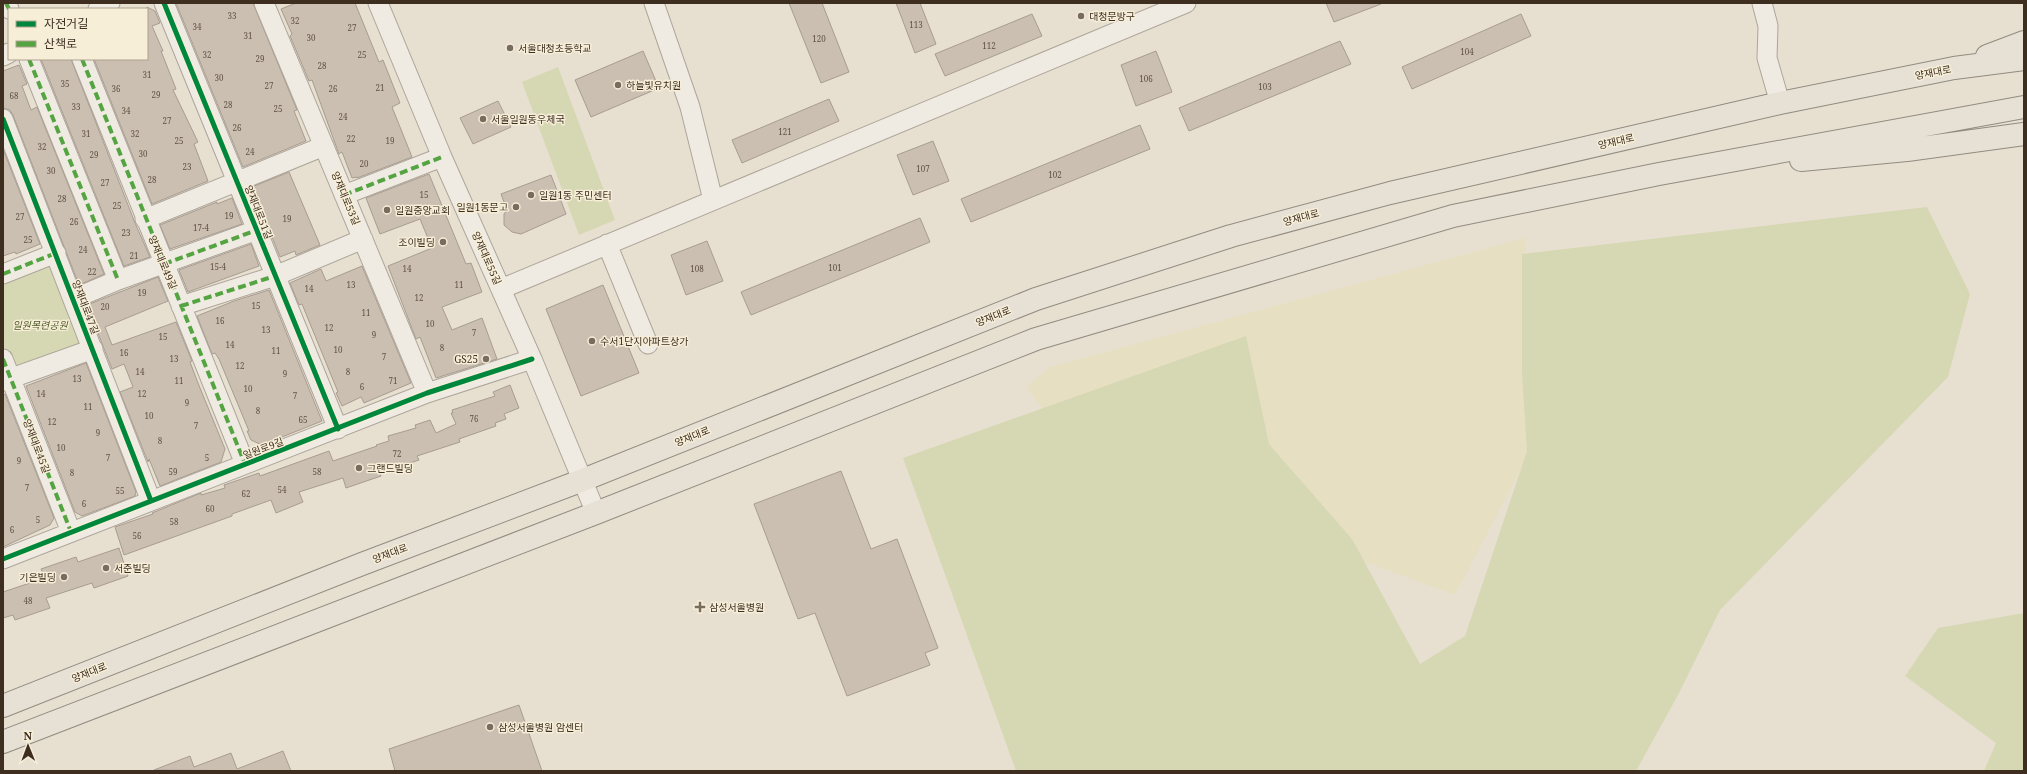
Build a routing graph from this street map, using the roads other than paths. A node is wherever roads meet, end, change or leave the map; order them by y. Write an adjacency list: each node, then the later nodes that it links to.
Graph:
1 (110, 3): 8 (street)
2 (164, 3): 22 (street, 양재대로51길)
3 (264, 3): 19 (street, 양재대로53길)
4 (378, 3): 20 (street, 양재대로55길)
5 (654, 3): 24 (street)
6 (1186, 3): 9 (street)
7 (1762, 3): 15 (street)
8 (100, 8)
9 (1154, 9): 24 (street)
10 (2024, 42): 14 (main road)
11 (29, 60): 33 (street)
12 (82, 60): 25 (street, 양재대로49길)
13 (2024, 60): 14 (main road, 양재대로)
14 (1954, 68): 15 (main road, 양재대로)
15 (1780, 103): 45 (main road, 양재대로)
16 (2024, 108): 21 (main road)
17 (3, 120): 29 (street, 양재대로47길)
18 (2024, 134): 21 (main road)
19 (324, 146): 22 (street); 23 (street, 양재대로53길)
20 (442, 157): 23 (street); 34 (street, 양재대로55길)
21 (1659, 174): 47 (main road)
22 (238, 183): 25 (street); 26 (street, 양재대로51길)
23 (344, 195): 27 (street, 양재대로53길)
24 (714, 200): 28 (street)
25 (145, 219): 30 (street, 양재대로49길)
26 (257, 230): 30 (street, 양재대로51길); 32 (street, 양재대로51길)
27 (363, 239): 32 (street); 42 (street, 양재대로53길)
28 (606, 244): 34 (street); 37 (street)
29 (56, 253): 31 (street); 35 (street, 양재대로47길)
30 (164, 264): 33 (street, 양재대로51길); 36 (street, 양재대로49길)
31 (3, 274)
32 (275, 276): 36 (street); 43 (street, 양재대로51길)
33 (118, 280): 35 (street, 양재대로51길)
34 (501, 289): 40 (street, 양재대로55길)
35 (73, 299): 38 (street, 양재대로47길)
36 (182, 306): 44 (street, 양재대로49길)
37 (648, 344)
38 (93, 349): 41 (street); 46 (street, 양재대로47길)
39 (3, 359): 41 (street, 양재대로45길)
40 (532, 359): 42 (street, 일원로9길); 45 (street, 양재대로55길)
41 (7, 380): 48 (street, 양재대로45길)
42 (427, 394): 43 (street, 일원로9길)
43 (338, 428): 44 (street, 일원로9길)
44 (245, 464): 46 (street, 일원로9길)
45 (582, 480): 47 (street, 양재대로55길); 50 (main road, 양재대로)
46 (151, 501): 48 (street, 일원로9길)
47 (596, 513): 51 (main road)
48 (71, 532): 49 (street, 일원로9길)
49 (3, 559)
50 (3, 706)
51 (3, 742)

